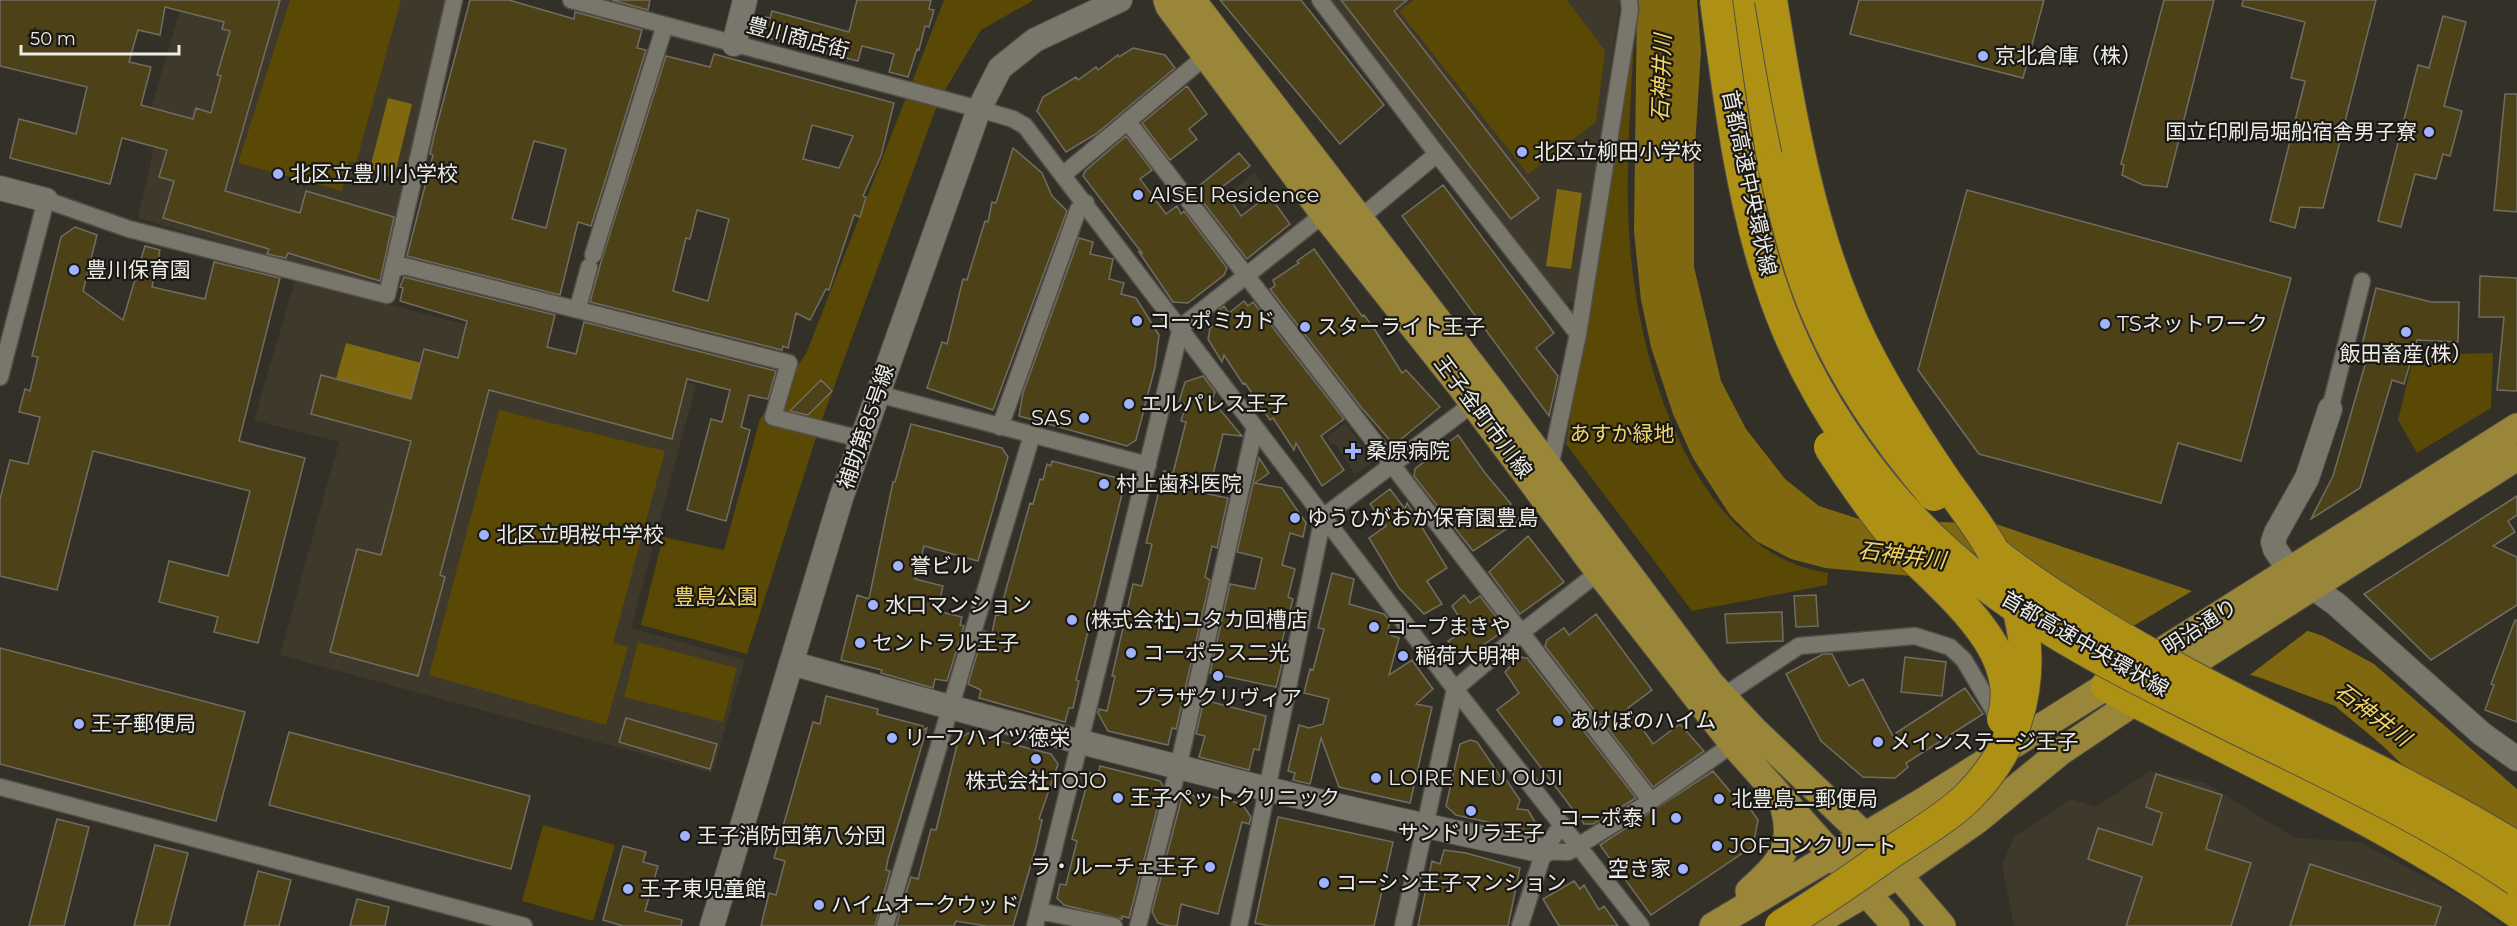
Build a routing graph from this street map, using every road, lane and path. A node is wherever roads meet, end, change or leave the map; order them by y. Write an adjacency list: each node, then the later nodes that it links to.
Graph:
1 (454, 0): 26 (street)
2 (571, 0): 12 (street, 豊川商店街)
3 (745, 0): 14 (street)
4 (1120, 0): 17 (street, 補助第85号線)
5 (1167, 0): 15 (main road, 王子金町市川線)
6 (1192, 0): 25 (main road, 王子金町市川線)
7 (1320, 0): 19 (street)
8 (1629, 0): 31 (street)
9 (1716, 0): 16 (highway, 首都高速中央環状線, bridge)
10 (1747, 0): 71 (highway, 首都高速中央環状線, bridge)
11 (1771, 0): 90 (highway, bridge)
12 (606, 4): 13 (street, 豊川商店街)
13 (665, 25): 14 (street, 豊川商店街); 29 (street)
14 (734, 44): 17 (street, 豊川商店街)
15 (1206, 56): 18 (street); 24 (main road, 王子金町市川線)
16 (1729, 93): 75 (highway, 首都高速中央環状線, bridge); 89 (highway, bridge)
17 (979, 109): 20 (street, 豊川商店街); 33 (street, 補助第85号線)
18 (1128, 122): 20 (street); 27 (street)
19 (1437, 154): 25 (street); 31 (street)
20 (1064, 174): 23 (street, 豊川商店街)
21 (0, 188): 22 (street)
22 (46, 200): 26 (street); 32 (street)
23 (1086, 203): 30 (street, 豊川商店街); 36 (street)
24 (1324, 214): 27 (street); 34 (main road, 王子金町市川線)
25 (1359, 219): 34 (main road, 王子金町市川線)
26 (394, 269): 29 (street)
27 (1246, 277): 30 (street); 43 (street)
28 (2362, 281): 35 (street)
29 (578, 308): 40 (street)
30 (1181, 327): 38 (street, 豊川商店街); 42 (street)
31 (1578, 334): 44 (street)
32 (1, 369)
33 (878, 394): 36 (street); 40 (street, 補助第85号線)
34 (1482, 396): 43 (street); 44 (main road, 王子金町市川線); 47 (main road, 王子金町市川線)
35 (2330, 409): 46 (street)
36 (1000, 427): 39 (street)
37 (2517, 427): 46 (main road, 明治通り)
38 (1255, 428): 45 (street, 豊川商店街); 61 (street)
39 (1032, 435): 42 (street); 56 (street)
40 (861, 439): 51 (street, 補助第85号線)
41 (2517, 457): 48 (main road, 明治通り)
42 (1148, 465): 57 (street)
43 (1392, 465): 45 (street); 49 (street)
44 (1550, 467): 54 (main road, 王子金町市川線)
45 (1323, 517): 53 (street, 豊川商店街); 63 (street)
46 (2289, 570): 48 (street); 50 (main road, 明治通り)
47 (1599, 572): 49 (street); 58 (main road, 王子金町市川線)
48 (2312, 587): 50 (main road, 明治通り); 60 (street)
49 (1522, 632): 53 (street); 65 (street)
50 (2176, 659): 52 (main road, 明治通り); 55 (main road, 明治通り); 68 (highway)
51 (791, 663): 56 (street); 80 (street, 補助第85号線)
52 (2107, 686): 55 (highway); 59 (main road, 明治通り)
53 (1455, 689): 66 (street, 豊川商店街); 67 (street)
54 (1722, 697): 59 (street); 69 (main road, 王子金町市川線)
55 (2136, 702): 74 (main road, 明治通り); 77 (highway)
56 (951, 708): 57 (street); 81 (street)
57 (1078, 741): 61 (street); 78 (street)
58 (1733, 744): 64 (main road, 王子金町市川線); 65 (street)
59 (2013, 744): 69 (main road, 明治通り)
60 (2517, 759)
61 (1178, 768): 63 (street); 83 (street)
62 (0, 787): 79 (street)
63 (1268, 790): 67 (street); 84 (street)
64 (1780, 797): 73 (main road, 王子金町市川線); 88 (main road)
65 (1651, 801): 70 (street)
66 (1562, 824): 70 (street, 豊川商店街); 72 (street)
67 (1424, 826): 72 (street); 85 (street)
68 (2517, 832)
69 (1865, 836): 73 (main road, 明治通り); 74 (main road)
70 (1578, 845): 72 (street); 87 (street, 豊川商店街)
71 (2517, 848)
72 (1544, 851): 86 (street)
73 (1833, 853): 76 (main road); 88 (main road, 明治通り)
74 (1898, 875): 76 (main road, 明治通り); 93 (main road)
75 (2517, 880)
76 (1868, 892): 91 (main road, 明治通り); 92 (main road)
77 (2517, 912)
78 (1037, 918): 82 (street)
79 (524, 926)
80 (712, 926)
81 (885, 926)
82 (1113, 926)
83 (1138, 926)
84 (1239, 926)
85 (1403, 926)
86 (1521, 926)
87 (1641, 926)
88 (1711, 926)
89 (1764, 926)
90 (1781, 926)
91 (1809, 926)
92 (1896, 926)
93 (1942, 926)

